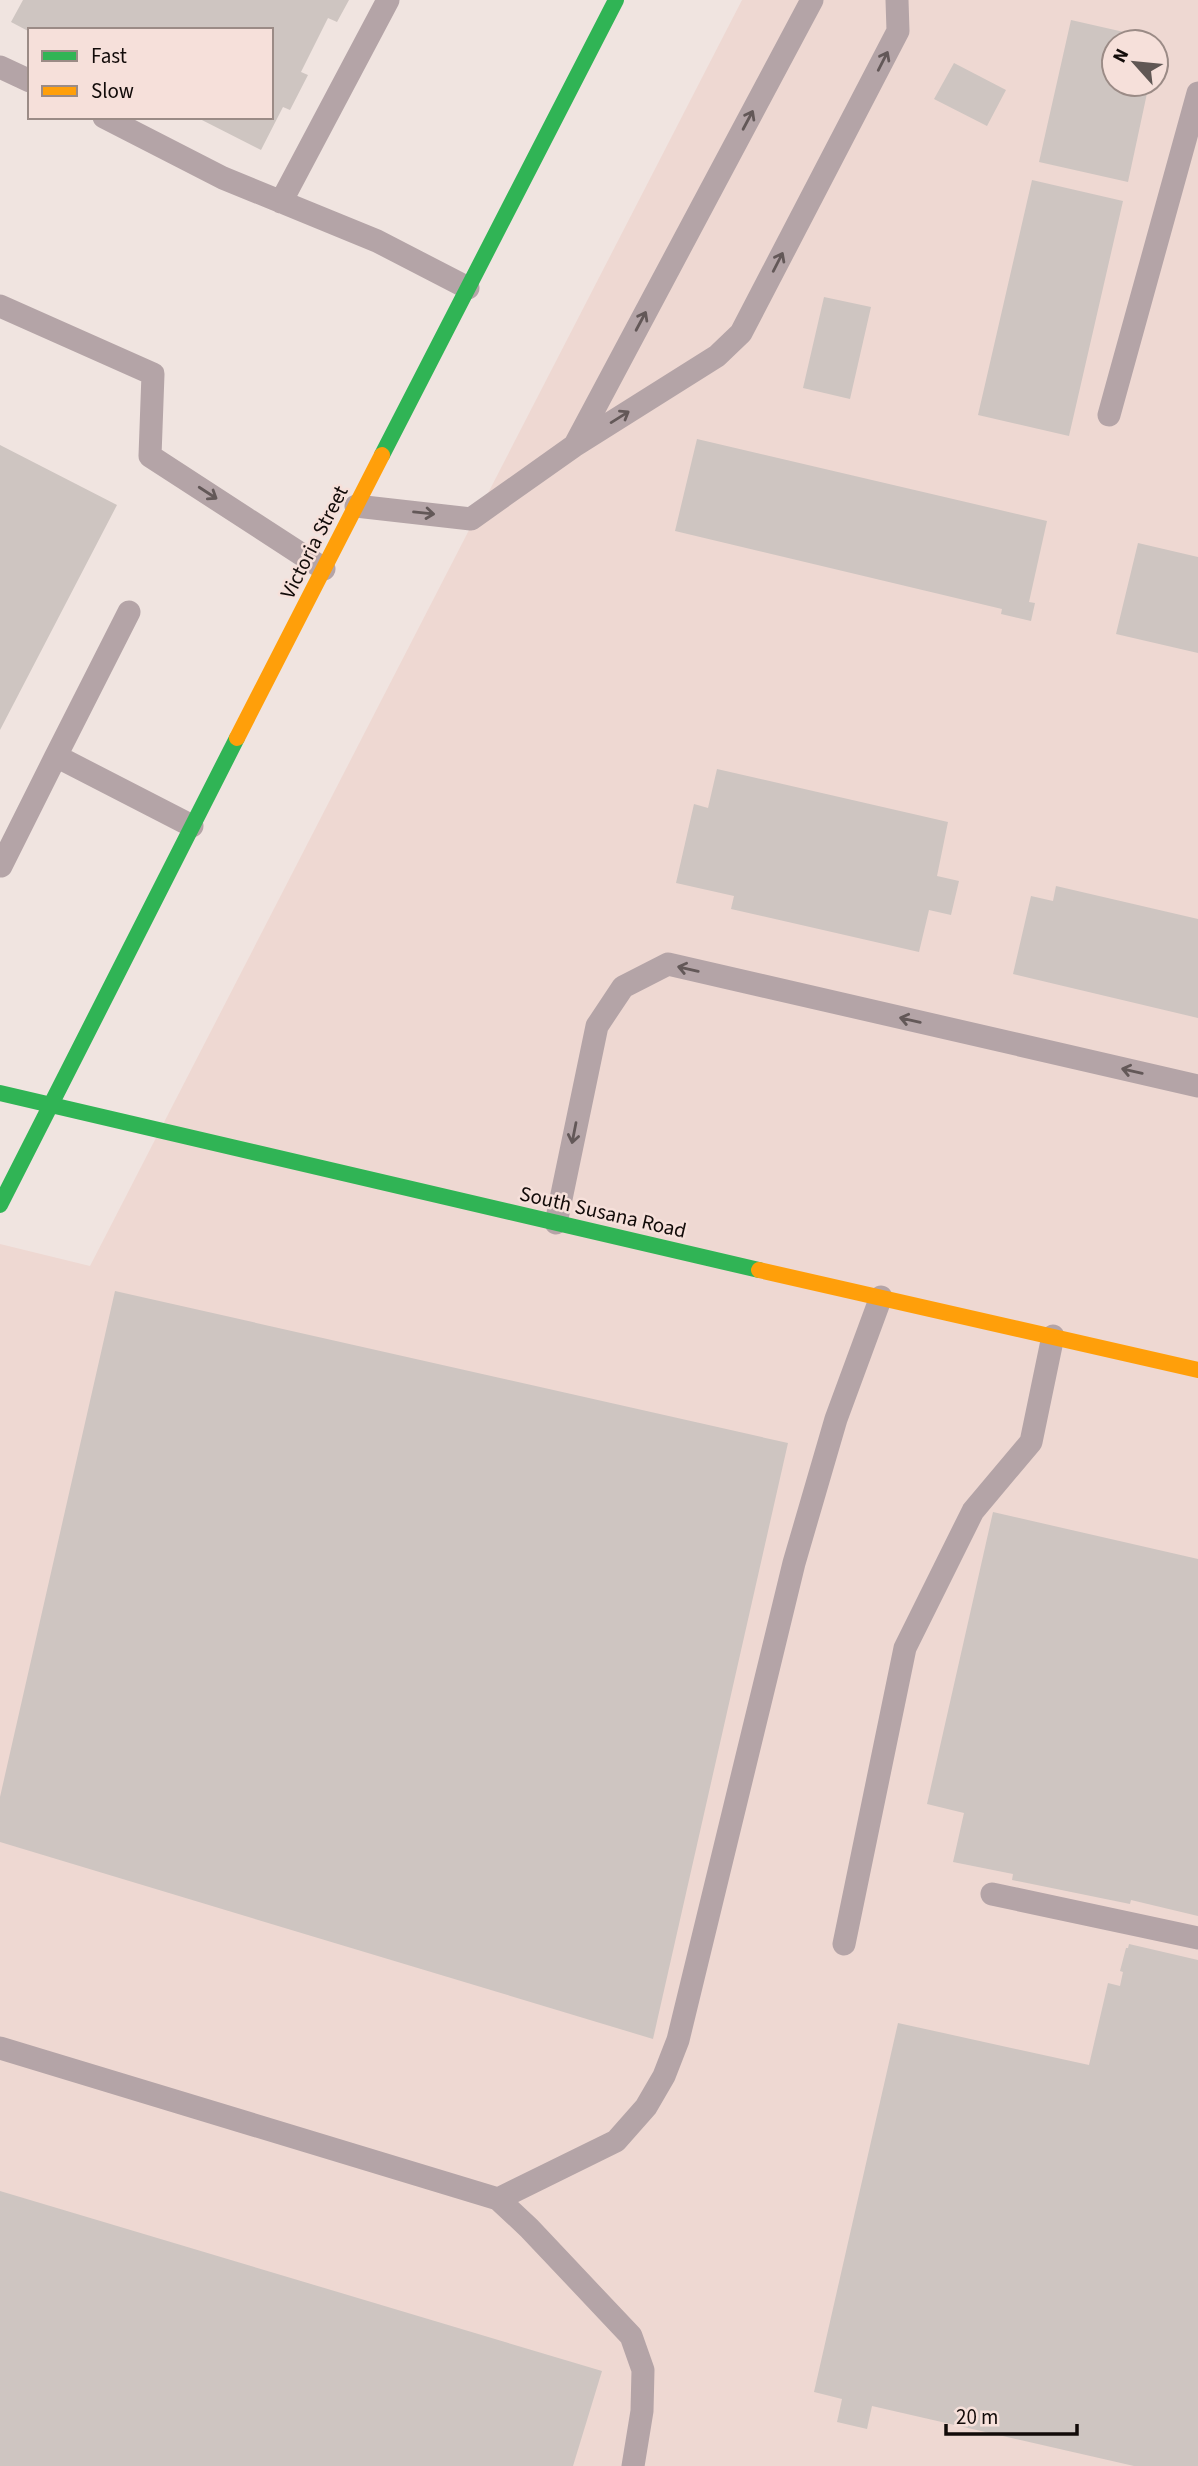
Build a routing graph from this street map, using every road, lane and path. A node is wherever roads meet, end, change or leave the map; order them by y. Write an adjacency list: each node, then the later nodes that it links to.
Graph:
1 (388, 0): 9 (lane)
2 (616, 0): 10 (street, Victoria Street)
3 (812, 0): 13 (lane, one-way to 3)
4 (897, 0): 13 (lane, one-way to 4)
5 (0, 67): 6 (lane)
6 (28, 80)
7 (1198, 93): 12 (lane)
8 (108, 119): 9 (lane)
9 (281, 202): 10 (lane)
10 (468, 288): 14 (street, Victoria Street)
11 (0, 306): 15 (lane, one-way to 15)
12 (1109, 415)
13 (574, 446): 14 (lane, one-way to 13)
14 (356, 506): 15 (street, Victoria Street)
15 (324, 569): 18 (street, Victoria Street)
16 (130, 612): 17 (lane)
17 (56, 756): 18 (lane); 19 (lane)
18 (192, 826): 22 (street, Victoria Street)
19 (1, 866)
20 (1198, 1086): 24 (lane, one-way to 24)
21 (0, 1093): 22 (street, South Susana Road)
22 (51, 1105): 23 (street, Victoria Street); 24 (street, South Susana Road)
23 (0, 1205)
24 (556, 1223): 25 (street, South Susana Road)
25 (881, 1297): 26 (street, South Susana Road); 32 (lane)
26 (1053, 1336): 27 (street, South Susana Road); 30 (lane)
27 (1198, 1370)
28 (992, 1894): 29 (lane)
29 (1198, 1938)
30 (844, 1944)
31 (0, 2048): 32 (lane)
32 (498, 2199): 33 (lane)
33 (633, 2466)

